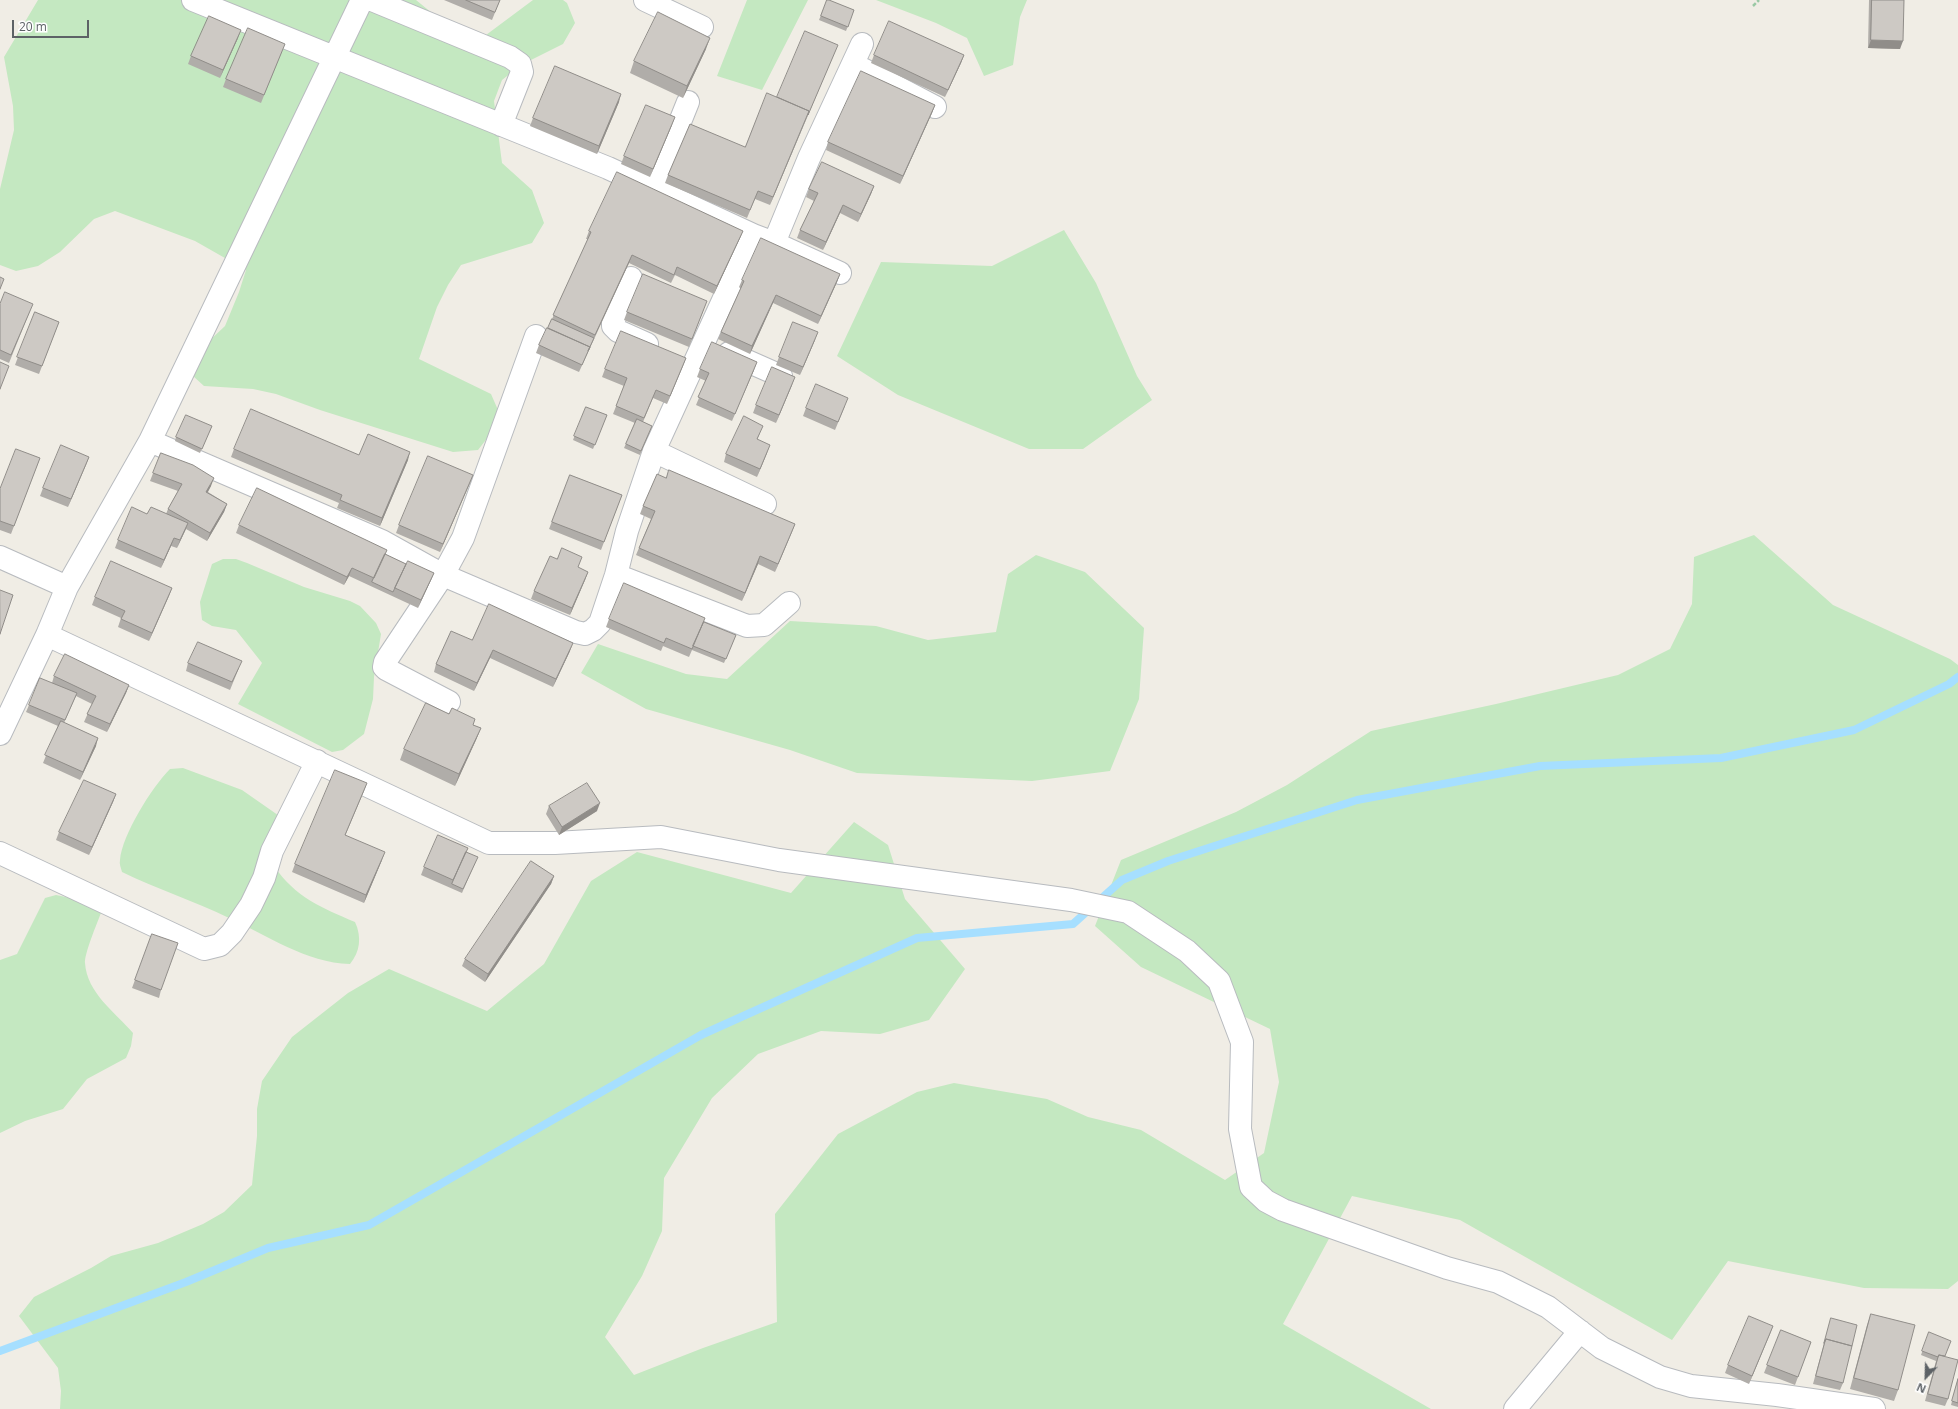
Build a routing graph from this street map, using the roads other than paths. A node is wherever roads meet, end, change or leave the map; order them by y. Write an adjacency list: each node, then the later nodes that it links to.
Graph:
1 (193, 0): 7 (street)
2 (362, 0): 7 (street)
3 (372, 0): 11 (street)
4 (646, 0): 5 (street)
5 (702, 27)
6 (862, 44): 8 (street)
7 (335, 58): 11 (street); 23 (street)
8 (852, 64): 10 (street); 12 (street)
9 (688, 102): 14 (street)
10 (935, 107)
11 (501, 124): 14 (street)
12 (809, 158): 13 (street); 16 (street)
13 (830, 169)
14 (653, 188): 15 (street)
15 (754, 235): 16 (street); 20 (street)
16 (774, 242): 17 (street)
17 (840, 273)
18 (631, 278): 21 (street)
19 (536, 336): 27 (street)
20 (704, 341): 21 (street); 22 (street)
21 (694, 366): 24 (street)
22 (781, 376)
23 (150, 441): 27 (street); 29 (street)
24 (654, 451): 25 (street); 28 (street)
25 (765, 504)
26 (0, 557): 29 (street)
27 (444, 575): 28 (street); 32 (street)
28 (616, 575): 30 (street)
29 (67, 588): 31 (street)
30 (789, 603)
31 (47, 635): 33 (street); 34 (street)
32 (449, 702)
33 (0, 734)
34 (317, 761): 35 (street); 36 (street)
35 (0, 853)
36 (1580, 1331): 37 (street); 38 (street)
37 (1515, 1409)
38 (1874, 1409)

